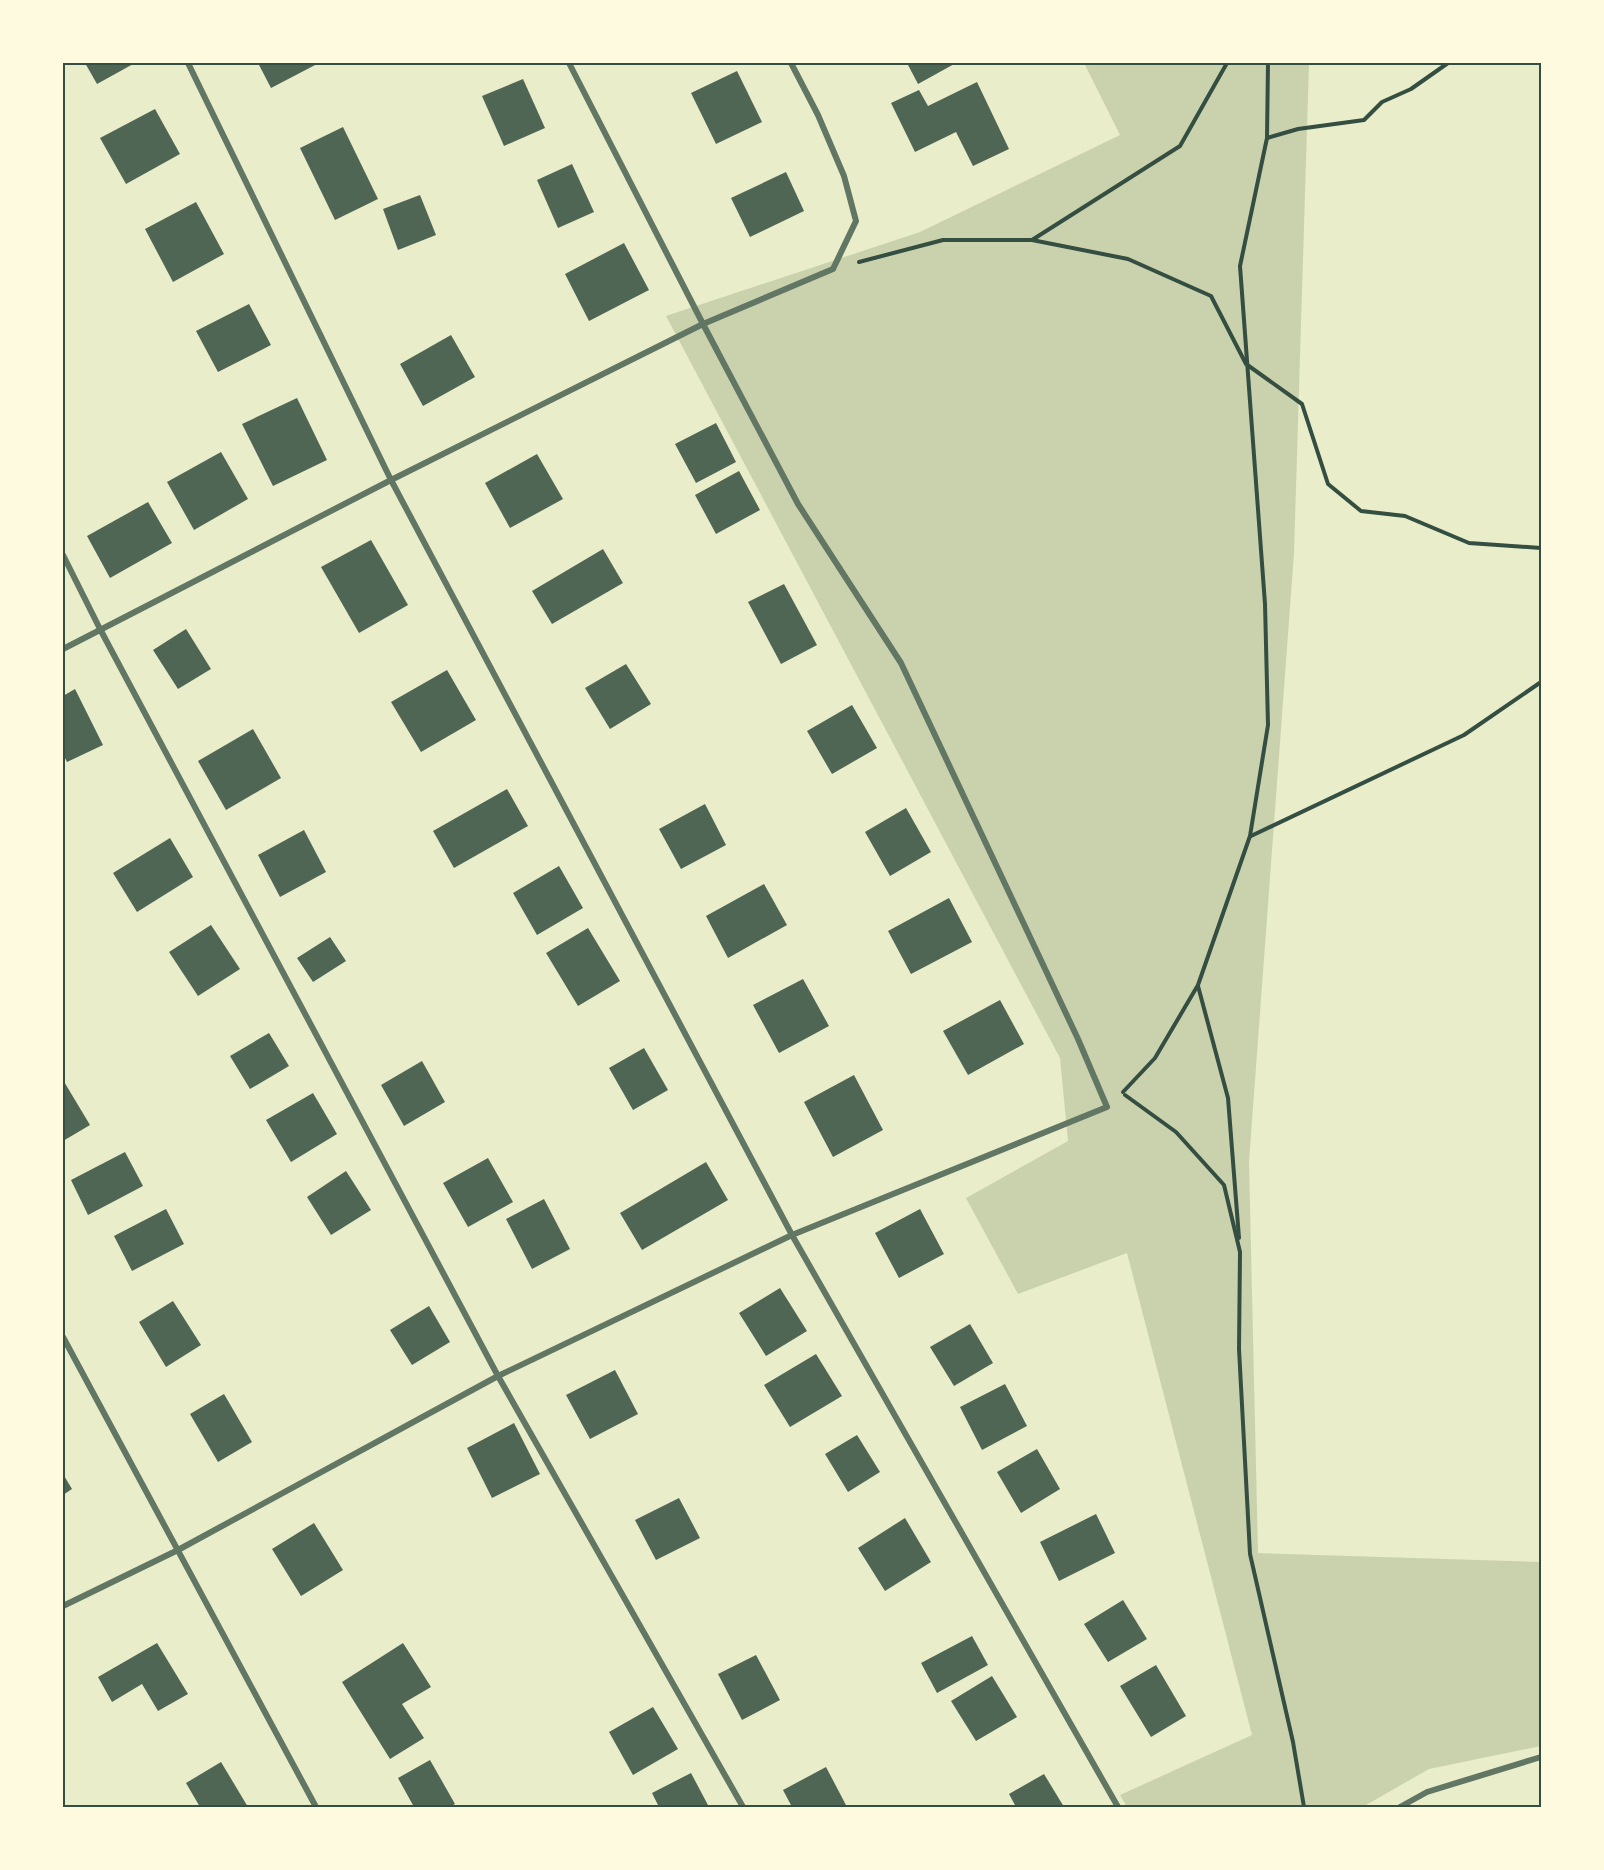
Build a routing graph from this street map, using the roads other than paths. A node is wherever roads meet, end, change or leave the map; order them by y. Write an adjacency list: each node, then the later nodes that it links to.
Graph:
1 (188, 63): 5 (street)
2 (569, 63): 4 (street)
3 (791, 63): 4 (street)
4 (703, 324): 5 (street); 9 (street)
5 (392, 480): 7 (street); 9 (street)
6 (63, 555): 7 (street)
7 (100, 629): 8 (street); 11 (street)
8 (63, 649)
9 (792, 1235): 11 (street); 17 (street)
10 (63, 1337): 12 (street)
11 (498, 1376): 12 (street); 16 (street)
12 (178, 1550): 13 (street); 15 (street)
13 (63, 1606)
14 (1541, 1757): 18 (street)
15 (316, 1807)
16 (743, 1807)
17 (1118, 1807)
18 (1400, 1807)

